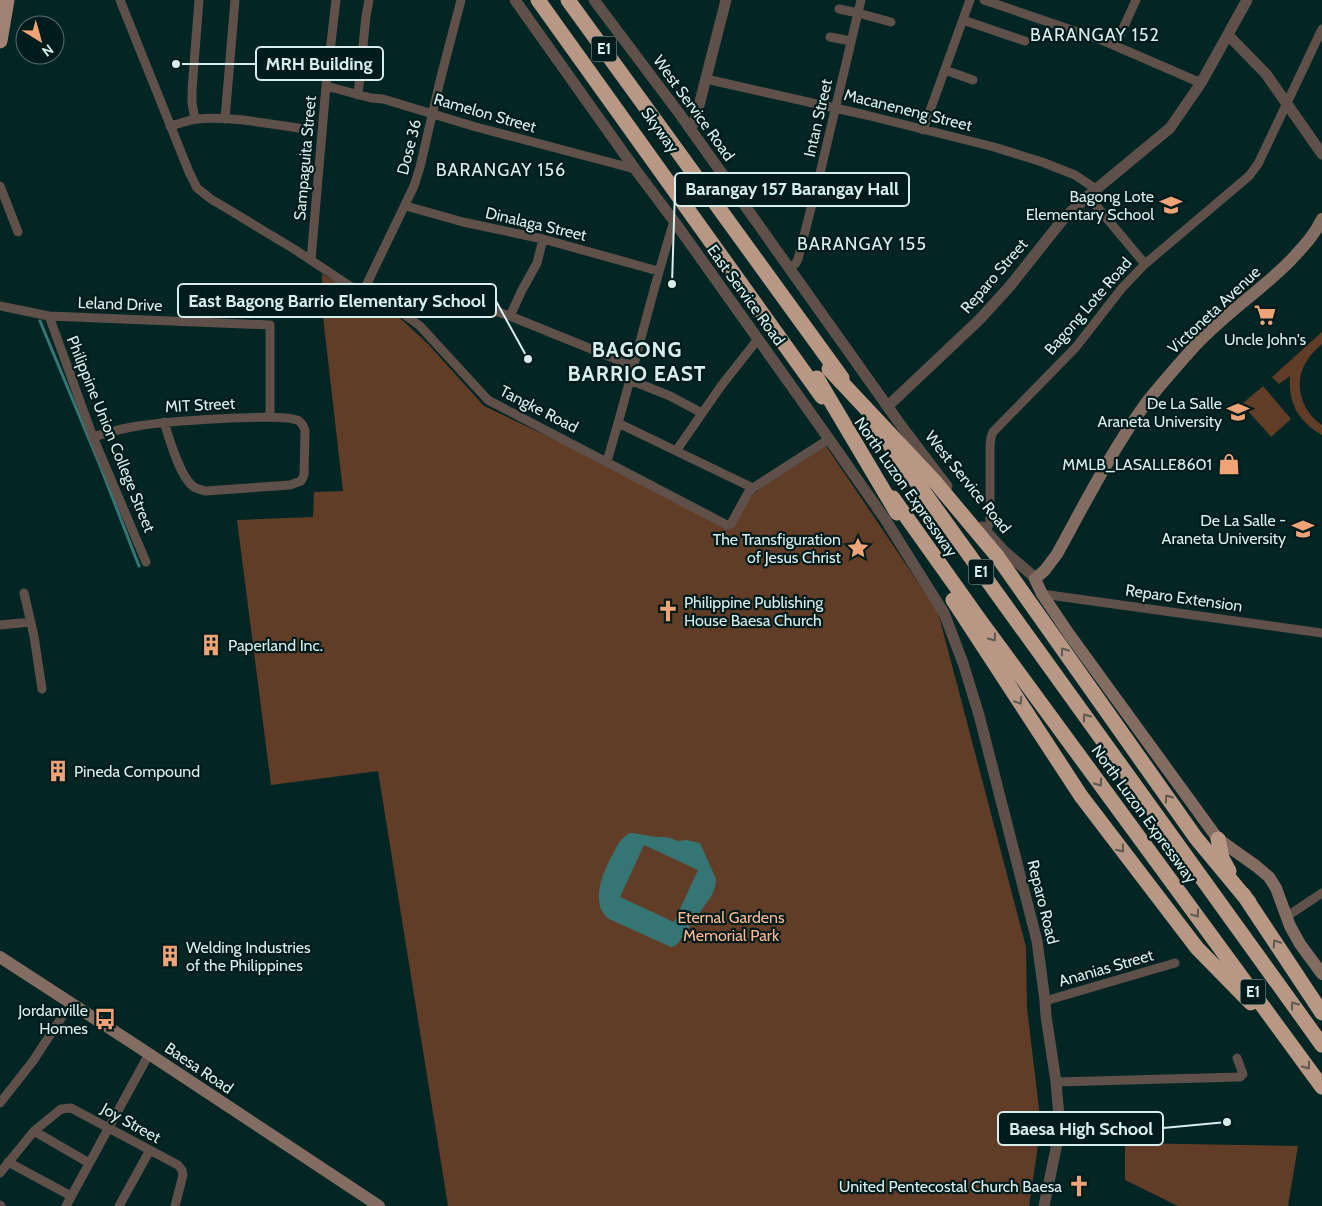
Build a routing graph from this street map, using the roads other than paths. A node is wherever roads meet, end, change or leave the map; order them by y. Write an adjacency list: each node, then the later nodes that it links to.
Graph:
1 (7, 0): 27 (main road)
2 (120, 0): 42 (street, Tangke Road)
3 (199, 0): 40 (street)
4 (235, 0): 41 (street)
5 (336, 0): 35 (street, Sampaguita Street)
6 (369, 0): 36 (street)
7 (461, 0): 39 (street, Dose 36)
8 (515, 0): 47 (street, East Service Road)
9 (538, 0): 98 (highway, North Luzon Expressway / E1, one-way to 98)
10 (544, 0): 66 (highway, Skyway)
11 (562, 0): 66 (highway, Skyway)
12 (568, 0): 99 (highway, North Luzon Expressway / E1, one-way to 12)
13 (594, 0): 43 (street, West Service Road)
14 (726, 0): 32 (street)
15 (861, 0): 21 (street, Intan Street)
16 (970, 0): 22 (street)
17 (984, 0): 30 (street)
18 (1136, 0): 30 (street)
19 (1247, 0): 25 (street, Reparo Street)
20 (839, 9): 21 (street)
21 (858, 13): 23 (street); 28 (street, Intan Street)
22 (963, 20): 29 (street); 31 (street)
23 (891, 22)
24 (1322, 29): 37 (street, Bagong Lote Road)
25 (1228, 35): 34 (street, Reparo Street); 37 (street)
26 (830, 37): 28 (street)
27 (0, 40)
28 (851, 41): 38 (street, Intan Street)
29 (1025, 41)
30 (1115, 46): 34 (street)
31 (945, 70): 33 (street); 45 (street)
32 (706, 79): 38 (street, Macaneneng Street); 43 (street)
33 (973, 80)
34 (1201, 83): 49 (street, Reparo Street)
35 (326, 86): 36 (street, Ramelon Street); 55 (street, Sampaguita Street)
36 (358, 94): 39 (street, Ramelon Street)
37 (1287, 103): 46 (street); 56 (street, Bagong Lote Road)
38 (835, 108): 45 (street, Macaneneng Street); 57 (street, Intan Street)
39 (432, 114): 47 (street, Ramelon Street); 50 (street, Dose 36)
40 (195, 119): 41 (street); 42 (street)
41 (225, 119): 44 (street)
42 (170, 126): 55 (street, Tangke Road)
43 (690, 129): 57 (street, West Service Road)
44 (305, 130)
45 (923, 130): 49 (street, Macaneneng Street)
46 (1322, 154)
47 (635, 169): 52 (street, East Service Road)
48 (0, 186): 53 (street)
49 (1092, 192): 56 (street, Macaneneng Street); 68 (street, Reparo Street)
50 (406, 206): 54 (street, Dinalaga Street); 59 (street, Dose 36)
51 (1322, 219): 80 (main road, Victoneta Avenue)
52 (674, 221): 58 (street); 64 (street, East Service Road)
53 (18, 232)
54 (543, 239): 58 (street, Dinalaga Street); 63 (street)
55 (311, 260): 59 (street, Tangke Road)
56 (1145, 264): 78 (street, Bagong Lote Road)
57 (790, 268): 68 (street, West Service Road)
58 (658, 271): 65 (street)
59 (362, 294): 76 (street, Tangke Road)
60 (447, 295): 63 (street)
61 (0, 306): 62 (street, Leland Drive)
62 (49, 316): 70 (street, Leland Drive); 73 (street, Philippine Union College Street)
63 (510, 316): 65 (street)
64 (758, 339): 69 (street); 74 (street, East Service Road)
65 (633, 366): 67 (street)
66 (823, 373): 90 (highway, one-way to 66, bridge); 98 (highway, one-way to 98, bridge)
67 (630, 380): 69 (street); 72 (street)
68 (888, 406): 78 (street, West Service Road)
69 (702, 414): 75 (street)
70 (270, 417): 71 (street, MIT Street); 71 (street, MIT Street)
71 (164, 422): 73 (street, MIT Street)
72 (618, 423): 75 (street); 76 (street)
73 (93, 437): 79 (street, Philippine Union College Street)
74 (829, 439): 77 (street); 83 (street, East Service Road)
75 (676, 451): 77 (street)
76 (607, 461): 77 (street, Tangke Road)
77 (753, 488)
78 (985, 531): 80 (street, West Service Road)
79 (146, 562)
80 (1035, 579): 82 (main road, West Service Road)
81 (24, 593): 84 (street)
82 (1042, 594): 86 (street, Reparo Extension); 88 (main road, West Service Road)
83 (944, 613): 95 (street, Reparo Road)
84 (31, 622): 85 (street); 87 (street)
85 (0, 625)
86 (1322, 633)
87 (42, 689)
88 (1218, 839): 90 (highway); 91 (main road, West Service Road)
89 (1322, 893): 91 (street)
90 (1249, 902): 97 (highway, one-way to 90)
91 (1286, 917): 94 (main road, West Service Road)
92 (0, 957): 96 (main road, Baesa Road)
93 (1175, 964): 95 (street, Ananias Street)
94 (1322, 974)
95 (1045, 1000): 102 (street, Reparo Road)
96 (71, 1003): 100 (main road, Baesa Road); 104 (street)
97 (1322, 1013)
98 (1292, 1045): 103 (highway, North Luzon Expressway / E1, one-way to 103)
99 (1322, 1045)
100 (149, 1054): 105 (street); 115 (main road, Baesa Road)
101 (1237, 1058): 102 (street)
102 (1056, 1082): 116 (street, Reparo Road)
103 (1322, 1087)
104 (0, 1103)
105 (110, 1128): 106 (street, Joy Street); 107 (street, Joy Street); 109 (street)
106 (34, 1130): 108 (street, Joy Street); 109 (street)
107 (150, 1150): 113 (street); 114 (street, Joy Street)
108 (8, 1162): 110 (street, Joy Street); 111 (street)
109 (89, 1162): 111 (street)
110 (0, 1173)
111 (72, 1196): 112 (street)
112 (66, 1206)
113 (119, 1206)
114 (175, 1206)
115 (379, 1206)
116 (1044, 1206)

